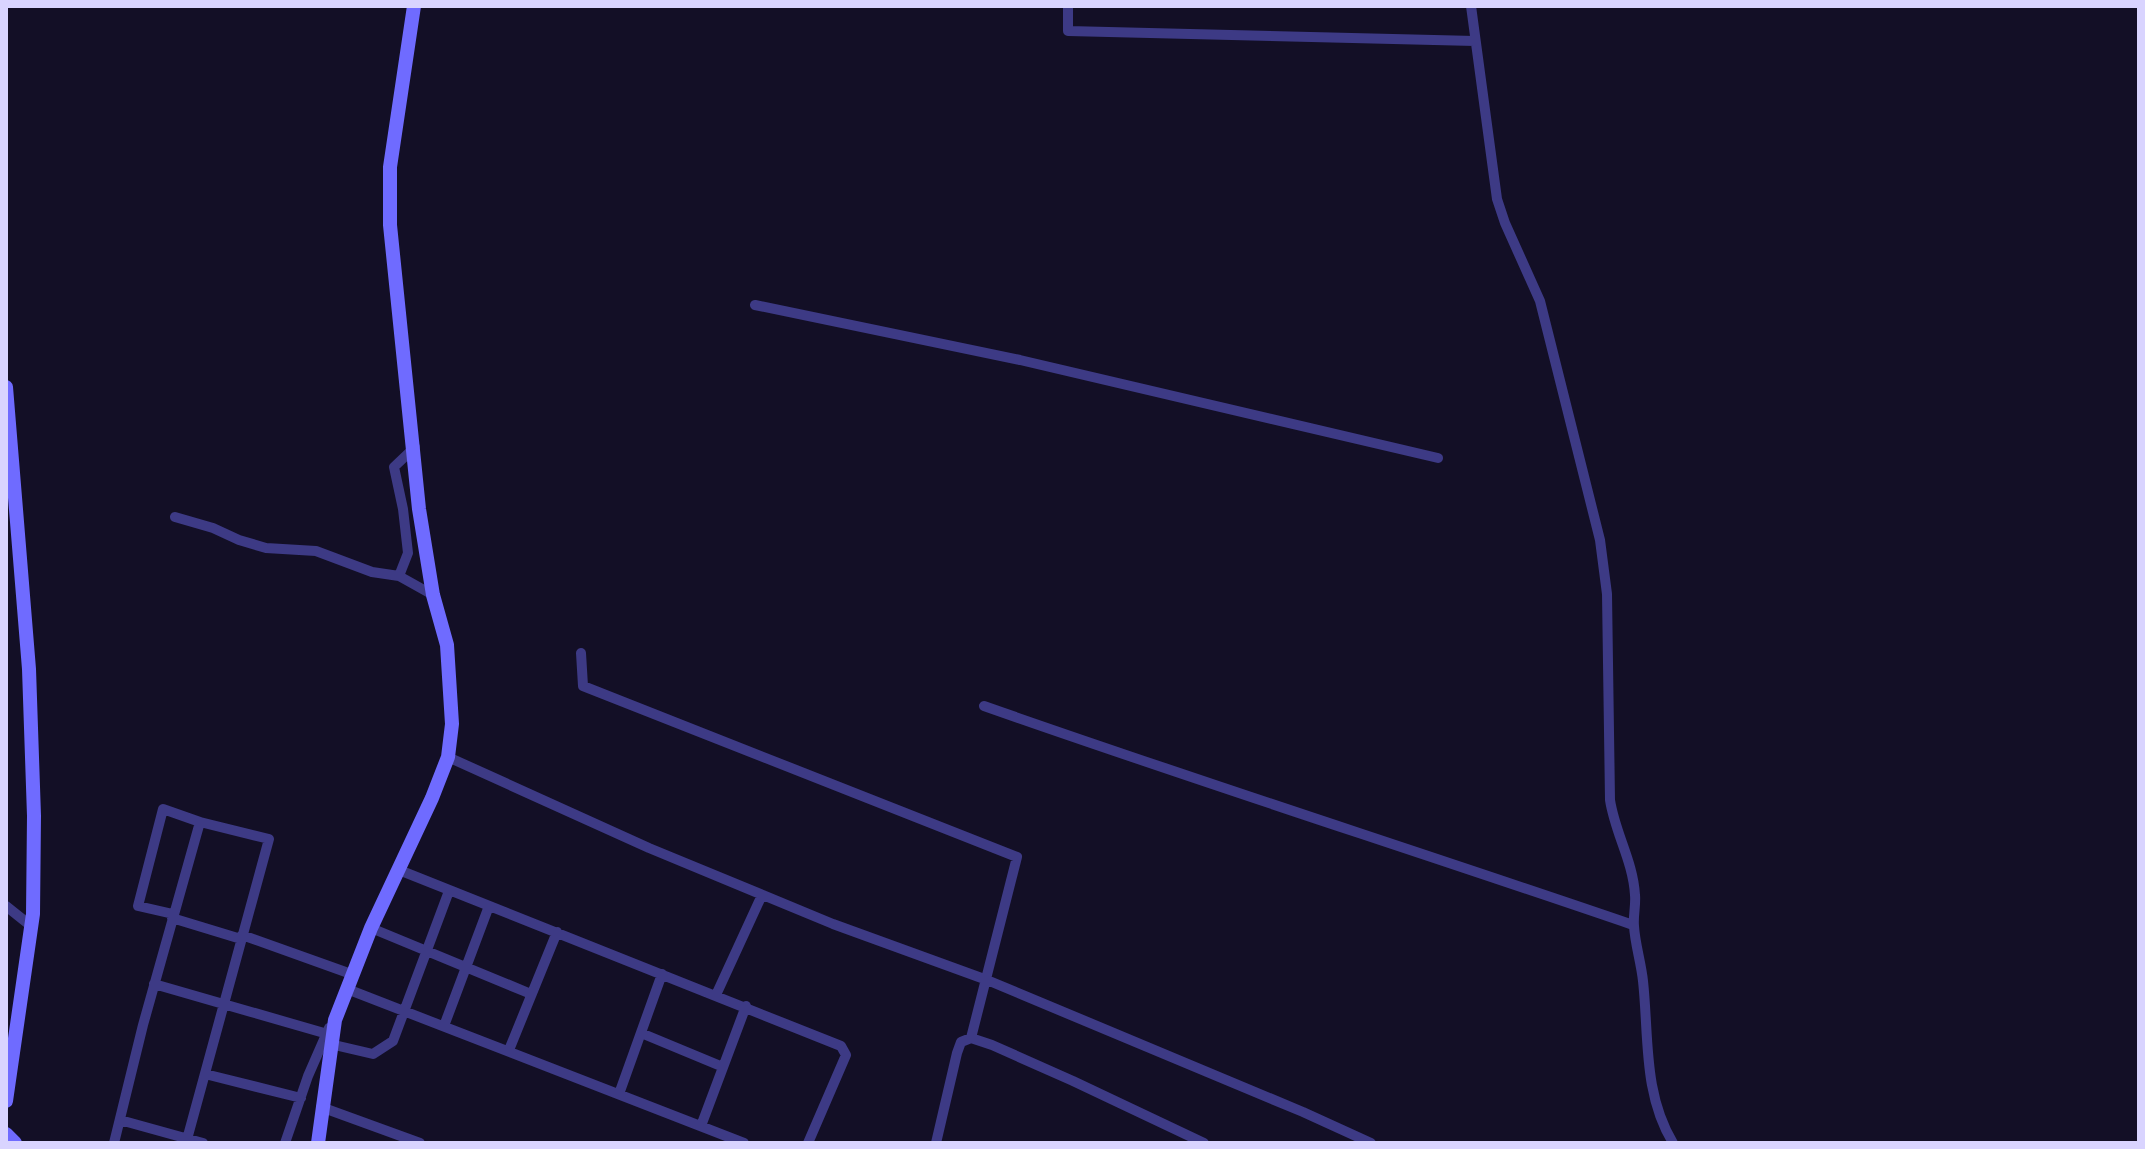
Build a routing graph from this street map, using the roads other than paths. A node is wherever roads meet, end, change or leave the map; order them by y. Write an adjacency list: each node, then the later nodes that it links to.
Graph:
1 (414, 6): 7 (street)
2 (1068, 6): 4 (street)
3 (1471, 6): 4 (street)
4 (1475, 41): 22 (street)
5 (755, 305): 8 (street)
6 (6, 387): 23 (street)
7 (415, 447): 10 (street); 11 (street)
8 (1438, 458)
9 (175, 517): 10 (street)
10 (399, 576): 11 (street)
11 (433, 595): 14 (street)
12 (581, 653): 30 (street)
13 (984, 706): 22 (street)
14 (448, 757): 16 (street); 18 (street)
15 (200, 822): 21 (street); 21 (street); 26 (street)
16 (399, 870): 17 (street); 24 (street)
17 (449, 891): 20 (street); 27 (street)
18 (762, 895): 30 (street); 34 (street)
19 (6, 906): 23 (street)
20 (489, 906): 25 (street); 28 (street)
21 (173, 916): 26 (street); 32 (street)
22 (1633, 925): 64 (street)
23 (31, 926): 47 (street)
24 (371, 928): 27 (street); 31 (street)
25 (557, 932): 29 (street); 33 (street)
26 (242, 937): 31 (street); 35 (street)
27 (426, 950): 28 (street); 37 (street)
28 (467, 967): 33 (street); 38 (street)
29 (662, 974): 34 (street); 40 (street)
30 (987, 980): 41 (street); 63 (street)
31 (351, 982): 37 (street); 39 (street)
32 (154, 984): 35 (street); 49 (street)
33 (531, 994): 42 (street)
34 (716, 995): 36 (street)
35 (224, 1004): 39 (street); 44 (street)
36 (746, 1006): 43 (street); 60 (street)
37 (403, 1010): 38 (street); 39 (street)
38 (444, 1026): 42 (street)
39 (330, 1033): 46 (street); 48 (street)
40 (641, 1033): 43 (street); 45 (street)
41 (971, 1038): 61 (street); 62 (street)
42 (509, 1050): 45 (street)
43 (723, 1067): 50 (street)
44 (205, 1074): 46 (street); 52 (street)
45 (619, 1094): 50 (street)
46 (301, 1098): 56 (street)
47 (6, 1101)
48 (321, 1107): 57 (street); 58 (street)
49 (120, 1120): 52 (street); 54 (street)
50 (701, 1126): 59 (street)
51 (6, 1134): 53 (street)
52 (187, 1141): 55 (street)
53 (15, 1143)
54 (114, 1143)
55 (203, 1143)
56 (285, 1143)
57 (318, 1143)
58 (420, 1143)
59 (744, 1143)
60 (808, 1143)
61 (936, 1143)
62 (1204, 1143)
63 (1371, 1143)
64 (1673, 1143)

